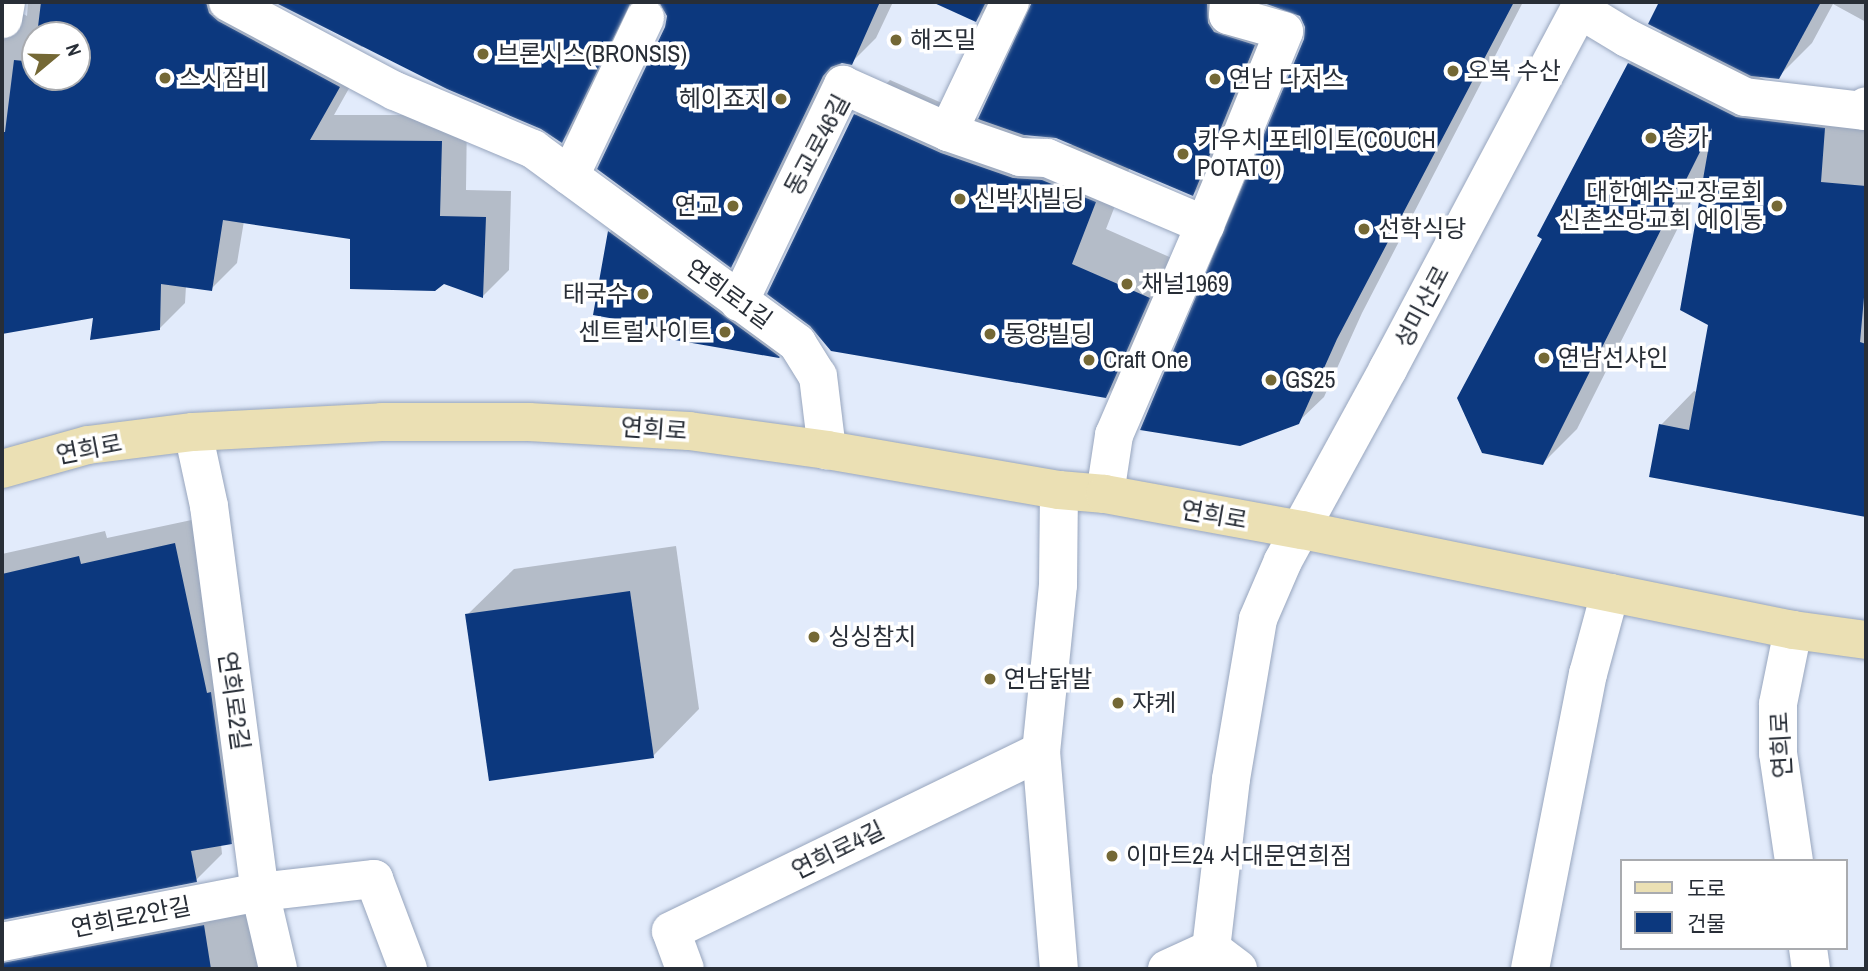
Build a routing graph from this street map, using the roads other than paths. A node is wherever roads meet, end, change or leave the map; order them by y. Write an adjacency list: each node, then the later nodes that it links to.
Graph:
1 (228, 2): 8 (street, 연희로1길)
2 (1010, 2): 7 (street)
3 (1229, 2): 9 (street)
4 (1581, 5): 6 (street, 성미산로); 16 (street, 성미산로)
5 (645, 18): 8 (street)
6 (1866, 106)
7 (948, 132): 9 (street, 동교로46길); 10 (street, 동교로46길)
8 (570, 176): 10 (street, 연희로1길)
9 (1205, 225): 15 (street)
10 (739, 302): 12 (street, 연희로1길)
11 (193, 432): 12 (main road, 연희로); 13 (main road, 연희로); 22 (street, 연희로2길)
12 (827, 450): 14 (main road, 연희로)
13 (2, 469)
14 (1059, 490): 15 (main road, 연희로); 20 (street)
15 (1105, 494): 16 (main road, 연희로)
16 (1303, 530): 17 (main road, 연희로); 25 (street)
17 (1610, 593): 18 (main road, 연희로); 31 (street)
18 (1793, 630): 19 (main road, 연희로); 21 (street, 연희로)
19 (1866, 640)
20 (1041, 751): 28 (street, 연희로4길); 29 (street)
21 (1794, 859)
22 (260, 892): 23 (street, 연희로2안길); 26 (street, 연희로2길); 27 (street)
23 (2, 942)
24 (1808, 950): 32 (street)
25 (1225, 959): 30 (street)
26 (278, 969)
27 (408, 969)
28 (685, 969)
29 (1059, 969)
30 (1167, 969)
31 (1530, 969)
32 (1811, 969)

